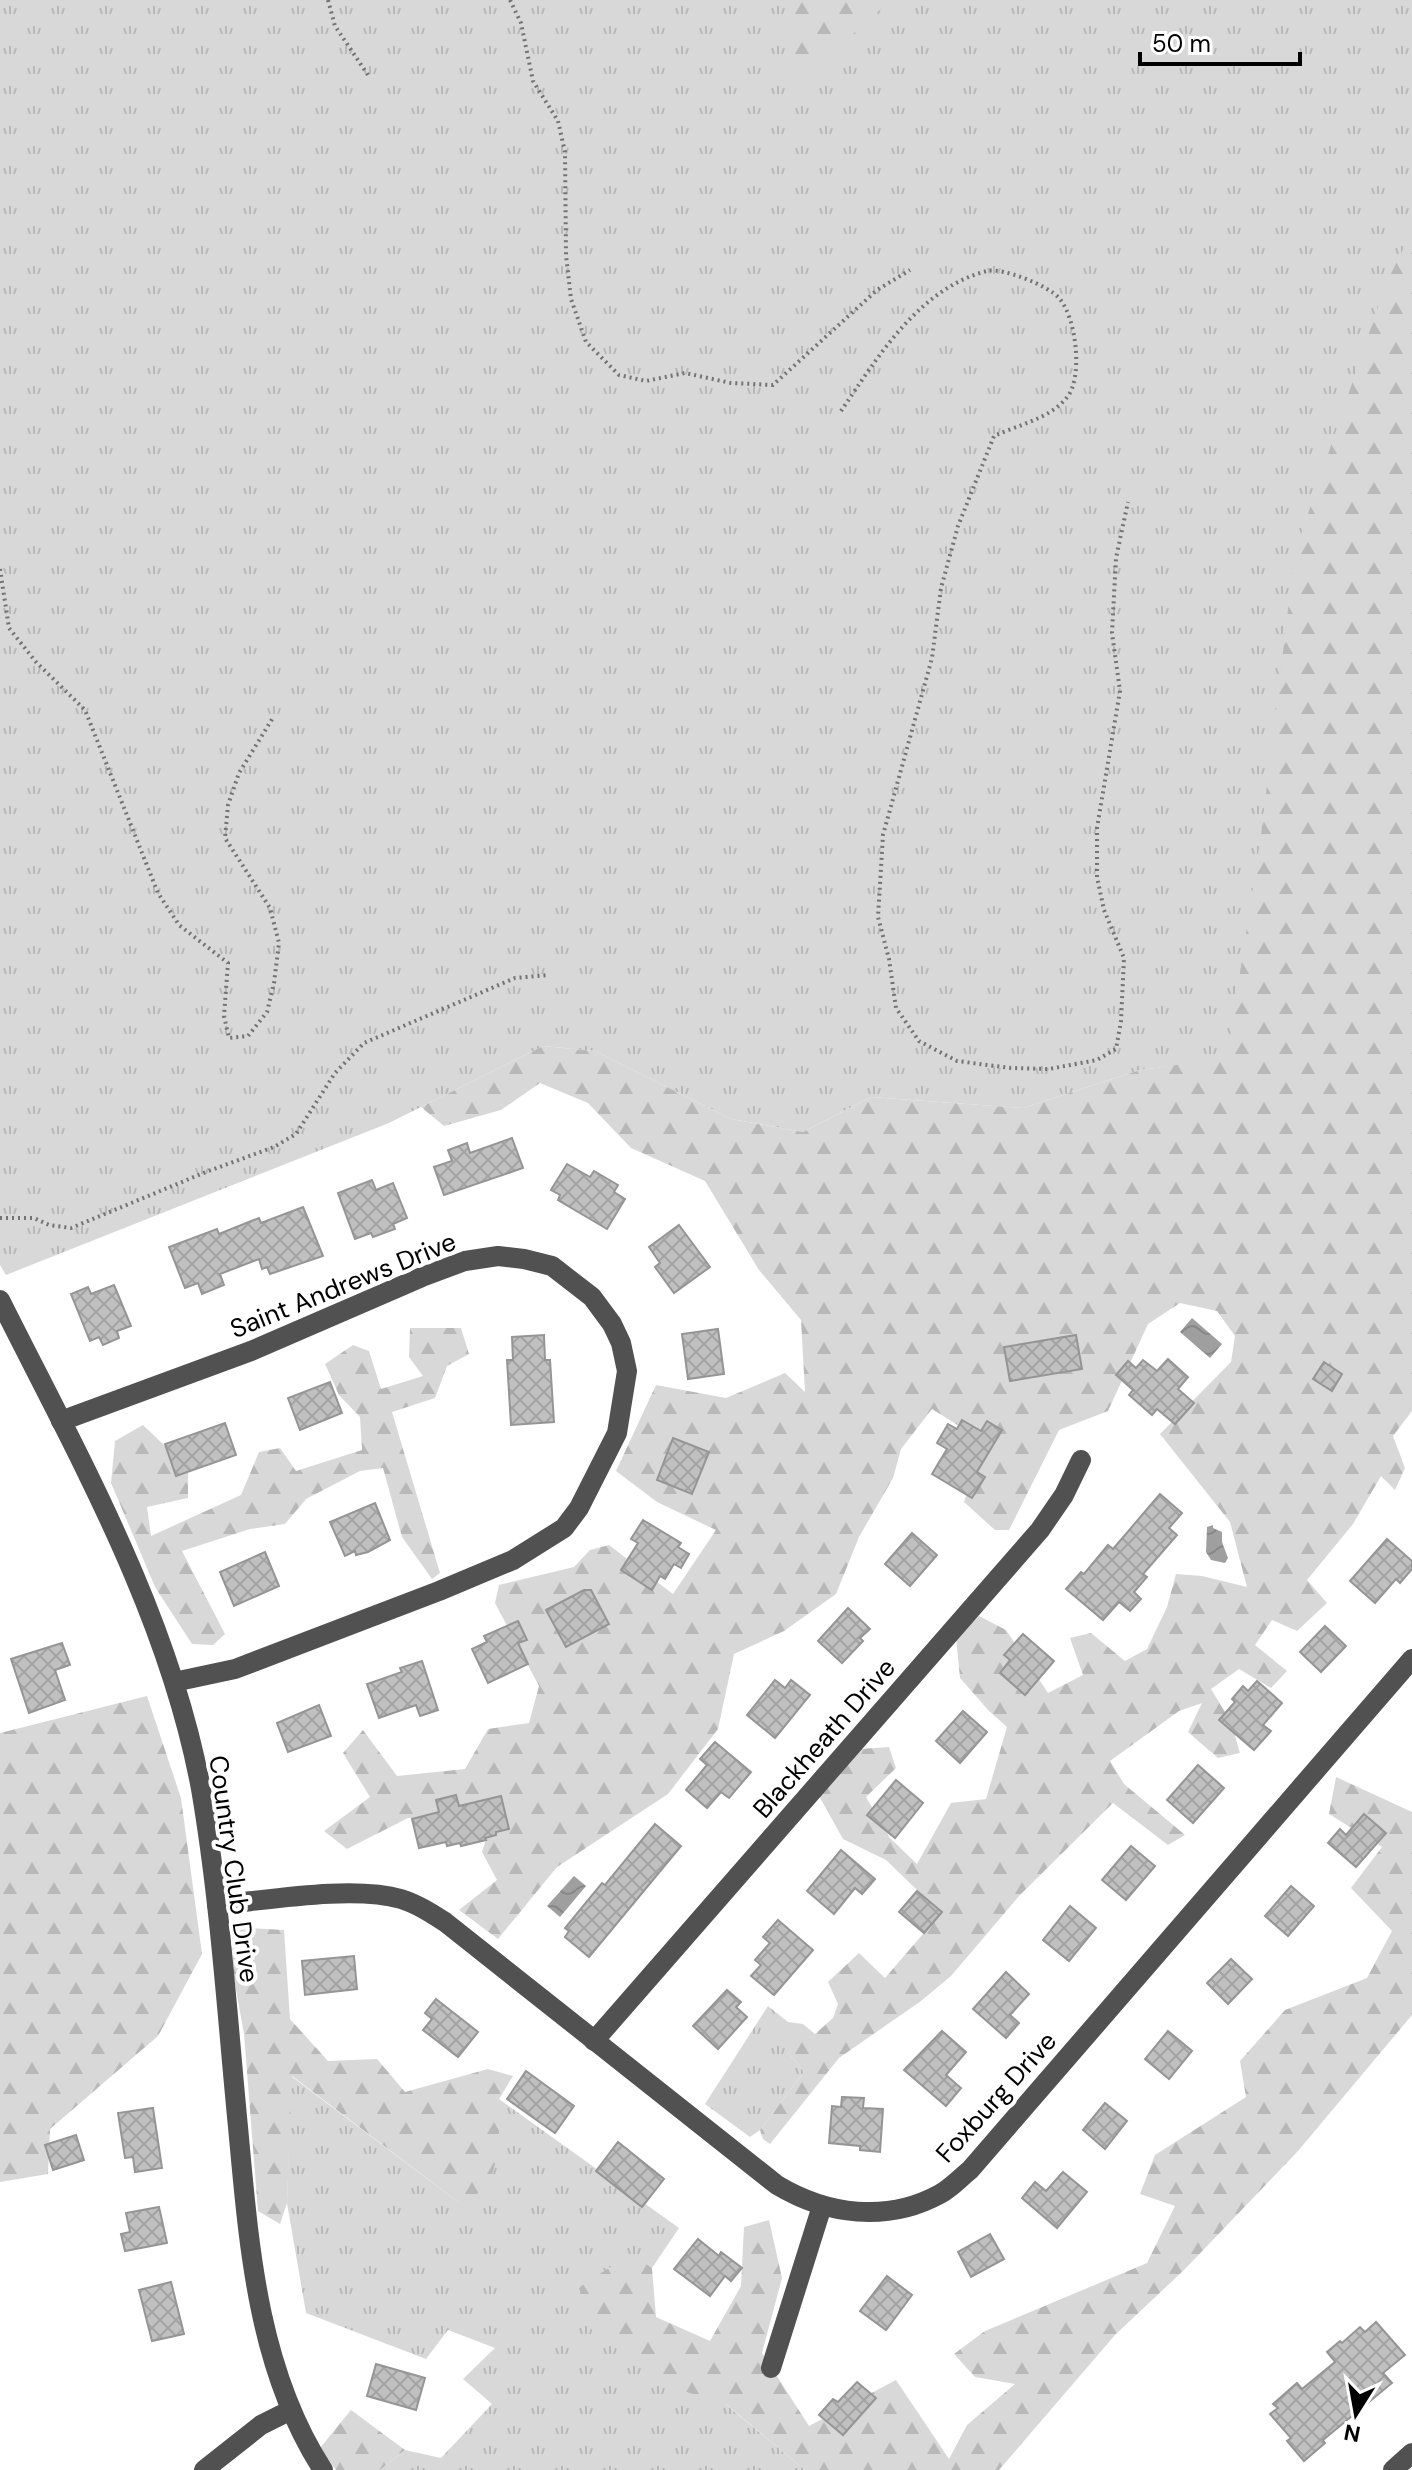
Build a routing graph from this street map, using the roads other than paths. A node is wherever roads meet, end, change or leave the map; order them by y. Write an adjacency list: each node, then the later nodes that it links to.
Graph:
1 (0, 1300): 2 (street, Country Club Drive)
2 (61, 1421): 5 (street, Country Club Drive); 5 (street, Saint Andrews Drive)
3 (1081, 1460): 7 (street, Blackheath Drive)
4 (1412, 1659): 8 (street, Foxburg Drive)
5 (174, 1682): 6 (street, Country Club Drive)
6 (217, 1905): 7 (street, Foxburg Drive); 10 (street, Country Club Drive)
7 (594, 2041): 8 (street, Foxburg Drive)
8 (822, 2206): 9 (street)
9 (771, 2368)
10 (291, 2410): 12 (street); 13 (street, Country Club Drive)
11 (1412, 2453): 14 (street)
12 (204, 2470)
13 (323, 2470)
14 (1393, 2470)

